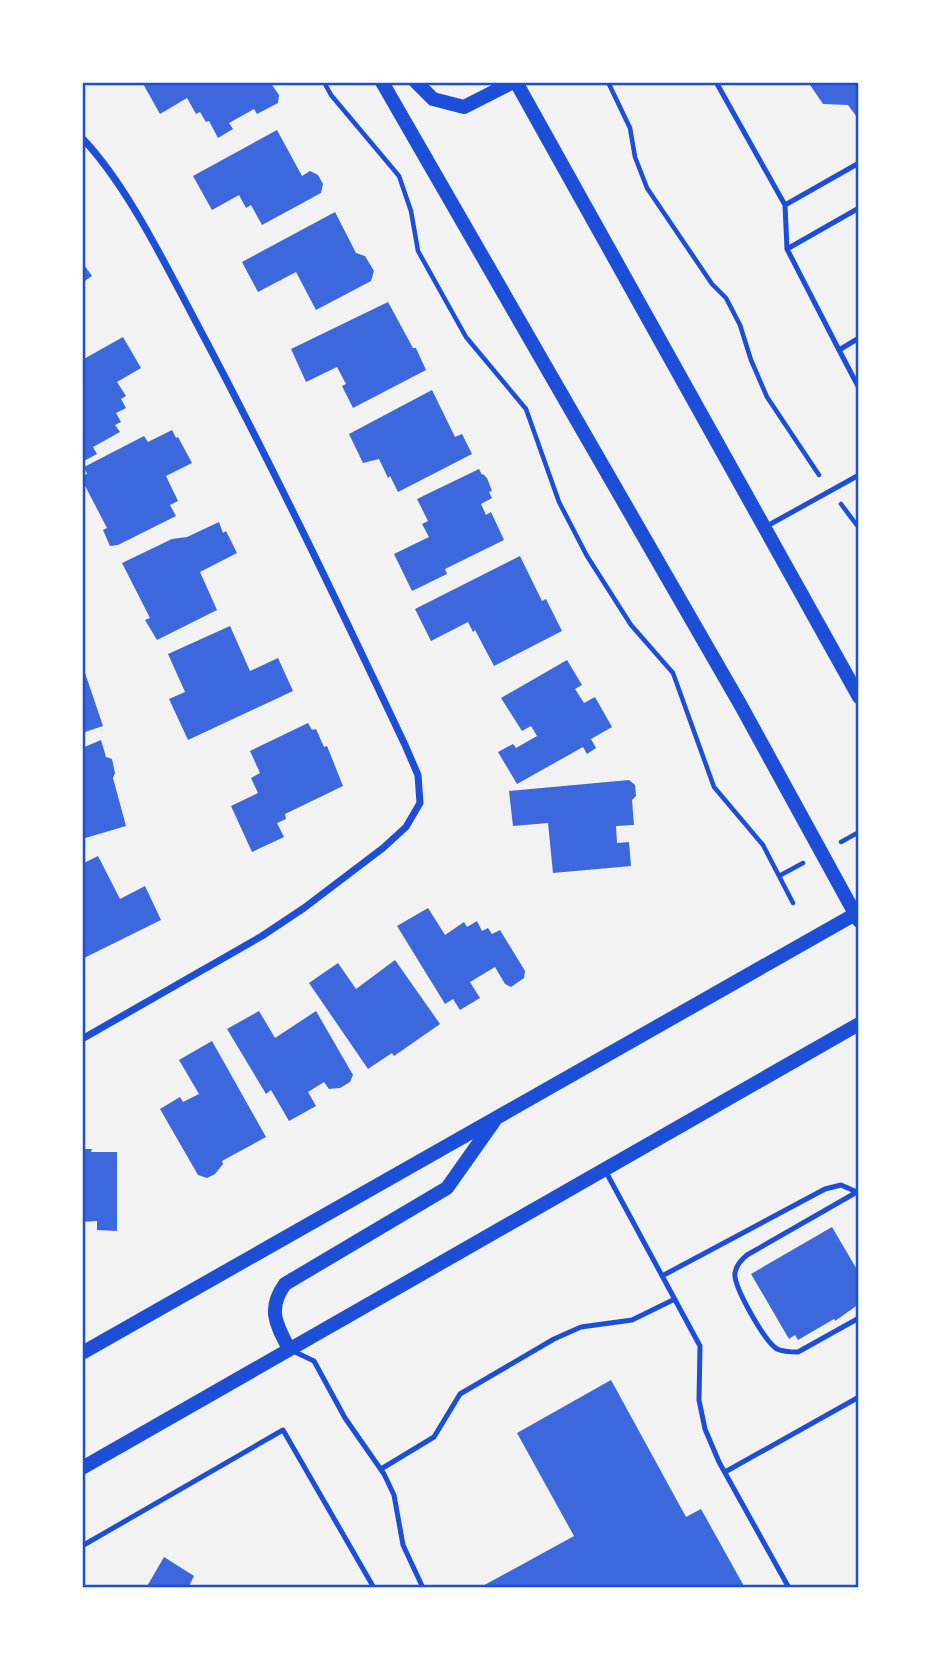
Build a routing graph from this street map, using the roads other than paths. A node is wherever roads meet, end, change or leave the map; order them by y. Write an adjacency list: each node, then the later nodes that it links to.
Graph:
1 (382, 82): 16 (main road)
2 (416, 82): 3 (main road)
3 (515, 82): 14 (main road)
4 (716, 82): 7 (lane)
5 (82, 138): 18 (street)
6 (859, 163): 7 (lane)
7 (785, 205): 9 (lane)
8 (859, 208): 9 (lane)
9 (787, 249): 11 (lane)
10 (859, 338): 11 (lane)
11 (839, 350): 12 (lane)
12 (859, 388)
13 (859, 475): 14 (lane)
14 (765, 528): 15 (main road)
15 (859, 696)
16 (857, 915): 19 (main road)
17 (859, 1024): 20 (main road)
18 (82, 1039)
19 (498, 1116): 25 (main road); 26 (main road)
20 (604, 1169): 22 (lane); 25 (main road)
21 (858, 1194): 22 (lane); 24 (lane)
22 (662, 1276): 23 (lane)
23 (675, 1300): 29 (lane); 30 (lane)
24 (859, 1318)
25 (289, 1349): 28 (main road); 29 (lane)
26 (82, 1353)
27 (859, 1397): 30 (lane)
28 (82, 1468)
29 (381, 1469): 33 (lane)
30 (725, 1472): 34 (lane)
31 (82, 1546): 32 (lane)
32 (373, 1588)
33 (423, 1588)
34 (789, 1588)

